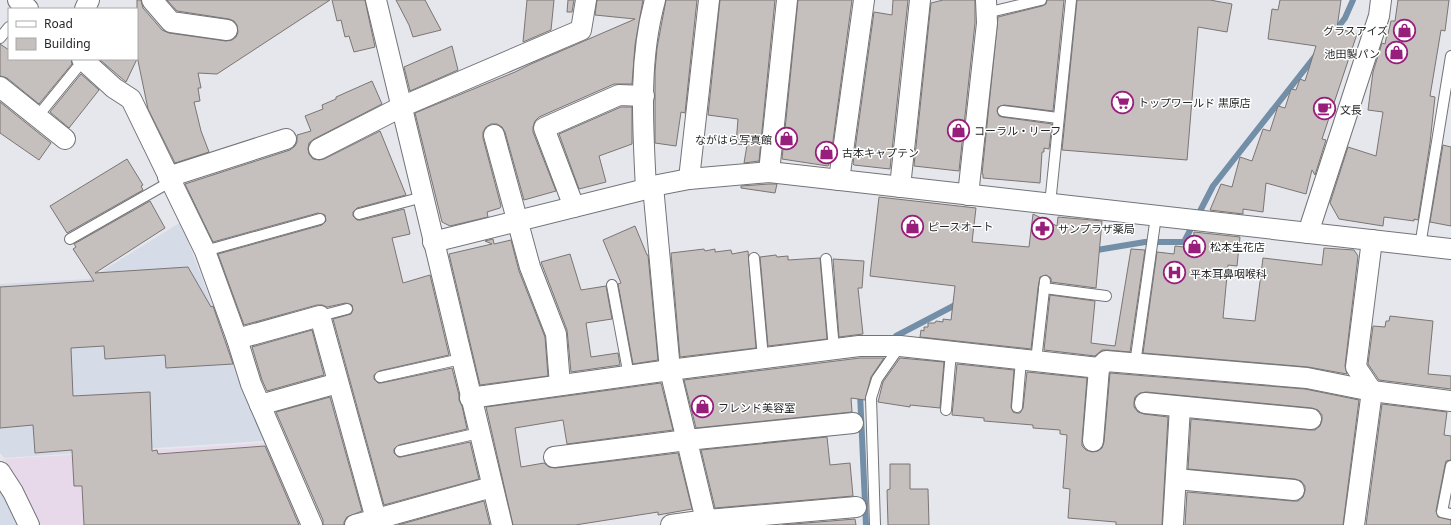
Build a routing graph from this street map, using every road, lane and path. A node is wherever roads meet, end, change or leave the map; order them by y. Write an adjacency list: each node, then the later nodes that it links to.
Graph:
1 (18, 0): 14 (street)
2 (154, 0): 16 (street)
3 (376, 0): 22 (street)
4 (586, 0): 22 (street)
5 (655, 0): 21 (street)
6 (710, 0): 32 (street)
7 (787, 0): 30 (street)
8 (864, 0): 33 (street)
9 (920, 0): 35 (street)
10 (1041, 0): 13 (lane)
11 (1070, 0): 25 (lane)
12 (1381, 0): 44 (street)
13 (986, 6): 36 (street)
14 (27, 8)
15 (8, 28): 17 (lane)
16 (227, 30)
17 (0, 38)
18 (1451, 56): 48 (lane)
19 (80, 64): 24 (lane); 31 (street)
20 (0, 87): 24 (street)
21 (644, 96): 34 (street); 39 (street)
22 (401, 107): 29 (street); 37 (street)
23 (1003, 112): 25 (lane)
24 (37, 117): 27 (street)
25 (1058, 118): 38 (lane)
26 (494, 135): 42 (street)
27 (65, 139)
28 (286, 139): 31 (street)
29 (319, 149)
30 (768, 172): 32 (street); 33 (street)
31 (169, 179): 45 (lane); 50 (street)
32 (689, 179): 34 (street)
33 (839, 180): 35 (street)
34 (650, 187): 39 (street); 66 (street)
35 (900, 187): 36 (street)
36 (968, 195): 38 (street)
37 (423, 197): 40 (lane); 47 (street)
38 (1050, 204): 43 (street)
39 (574, 207): 42 (street)
40 (358, 214)
41 (320, 218): 50 (lane)
42 (517, 221): 47 (street); 70 (street)
43 (1155, 224): 44 (street); 64 (lane)
44 (1308, 233): 46 (street)
45 (70, 239)
46 (1372, 240): 48 (street); 71 (street)
47 (433, 242): 62 (street)
48 (1420, 246): 49 (street)
49 (1451, 249)
50 (205, 251): 57 (street)
51 (754, 258): 61 (lane)
52 (826, 259): 59 (lane)
53 (612, 285): 67 (lane)
54 (1106, 296): 63 (lane)
55 (347, 309): 56 (lane)
56 (320, 316): 57 (street); 69 (street)
57 (237, 339): 75 (street)
58 (891, 346): 59 (street); 60 (street); 100 (lane)
59 (834, 349): 61 (street)
60 (951, 352): 63 (street); 78 (lane)
61 (763, 358): 66 (street)
62 (461, 359): 68 (lane); 72 (street)
63 (1029, 361): 65 (street); 77 (lane)
64 (1135, 364): 65 (street); 71 (street)
65 (1099, 368): 83 (street)
66 (670, 370): 67 (street); 82 (street)
67 (629, 376): 70 (street)
68 (380, 377)
69 (338, 383): 75 (street); 93 (street)
70 (560, 385): 72 (street)
71 (1372, 391): 73 (street); 102 (street)
72 (470, 398): 81 (street)
73 (1451, 401)
74 (1145, 403): 76 (street)
75 (260, 405): 96 (street)
76 (1180, 406): 79 (street); 88 (street)
77 (1017, 407)
78 (946, 410)
79 (1311, 419)
80 (853, 423): 82 (street)
81 (479, 433): 84 (lane); 89 (street)
82 (687, 440): 85 (street); 94 (street)
83 (1093, 441)
84 (400, 451)
85 (554, 457)
86 (1451, 466): 92 (lane)
87 (0, 472): 95 (street)
88 (1176, 479): 90 (street); 101 (street)
89 (492, 488): 93 (street); 98 (street)
90 (1294, 490)
91 (856, 507): 94 (street)
92 (1451, 514)
93 (376, 519): 97 (street)
94 (708, 522): 99 (street)
95 (29, 525)
96 (312, 525)
97 (355, 525)
98 (502, 525)
99 (671, 525)
100 (874, 525)
101 (1173, 525)
102 (1354, 525)

